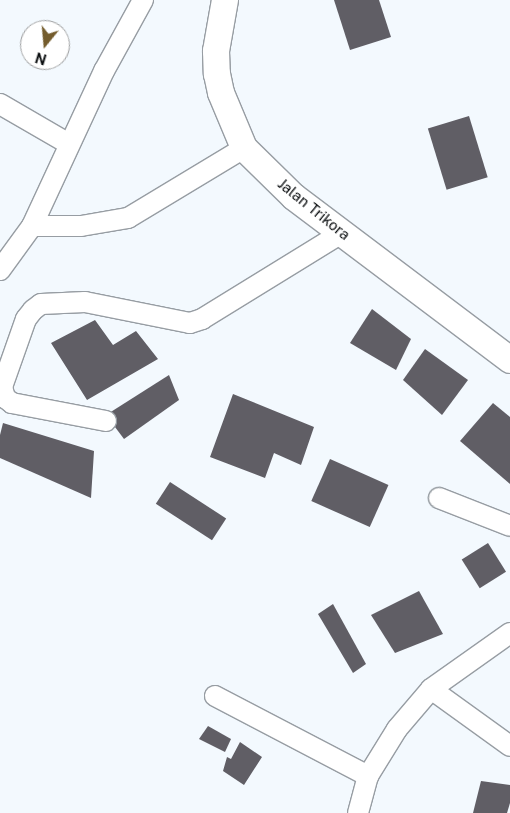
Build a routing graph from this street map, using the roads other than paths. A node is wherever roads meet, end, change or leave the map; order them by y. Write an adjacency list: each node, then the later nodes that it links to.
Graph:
1 (143, 0): 4 (street)
2 (225, 0): 5 (street, Jalan Trikora)
3 (0, 104): 4 (street)
4 (69, 144): 6 (street)
5 (244, 148): 6 (street); 7 (street, Jalan Trikora)
6 (32, 226): 8 (street)
7 (342, 233): 9 (street, Jalan Trikora); 10 (street)
8 (0, 270)
9 (510, 360)
10 (106, 421)
11 (439, 498): 12 (street)
12 (510, 526)
13 (510, 634): 14 (street)
14 (431, 689): 16 (street); 17 (street)
15 (215, 696): 17 (street)
16 (510, 746)
17 (368, 776): 18 (street)
18 (358, 813)

